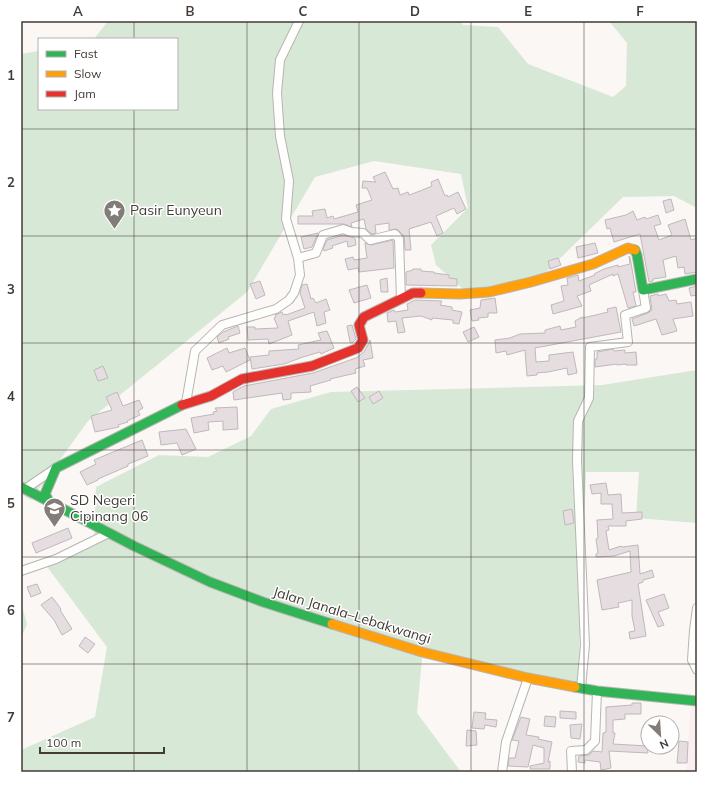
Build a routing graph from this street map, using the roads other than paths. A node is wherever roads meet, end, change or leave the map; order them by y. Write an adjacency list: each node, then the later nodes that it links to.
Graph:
1 (299, 21): 2 (street)
2 (298, 258): 5 (street); 6 (street)
3 (697, 279): 4 (street)
4 (644, 290): 5 (street); 15 (street)
5 (401, 299): 6 (street)
6 (186, 403): 7 (street)
7 (56, 468): 8 (street); 9 (street)
8 (23, 488): 9 (street, Jalan Janala–Lebakwangi)
9 (50, 503): 10 (street, Jalan Janala–Lebakwangi)
10 (109, 533): 11 (street); 14 (street, Jalan Janala–Lebakwangi)
11 (21, 571)
12 (697, 608): 13 (street)
13 (697, 670)
14 (528, 678): 15 (street, Jalan Janala–Lebakwangi); 18 (street)
15 (581, 688): 16 (street, Jalan Janala–Lebakwangi)
16 (597, 691): 17 (street, Jalan Janala–Lebakwangi); 19 (street)
17 (697, 701)
18 (502, 772)
19 (572, 772)

